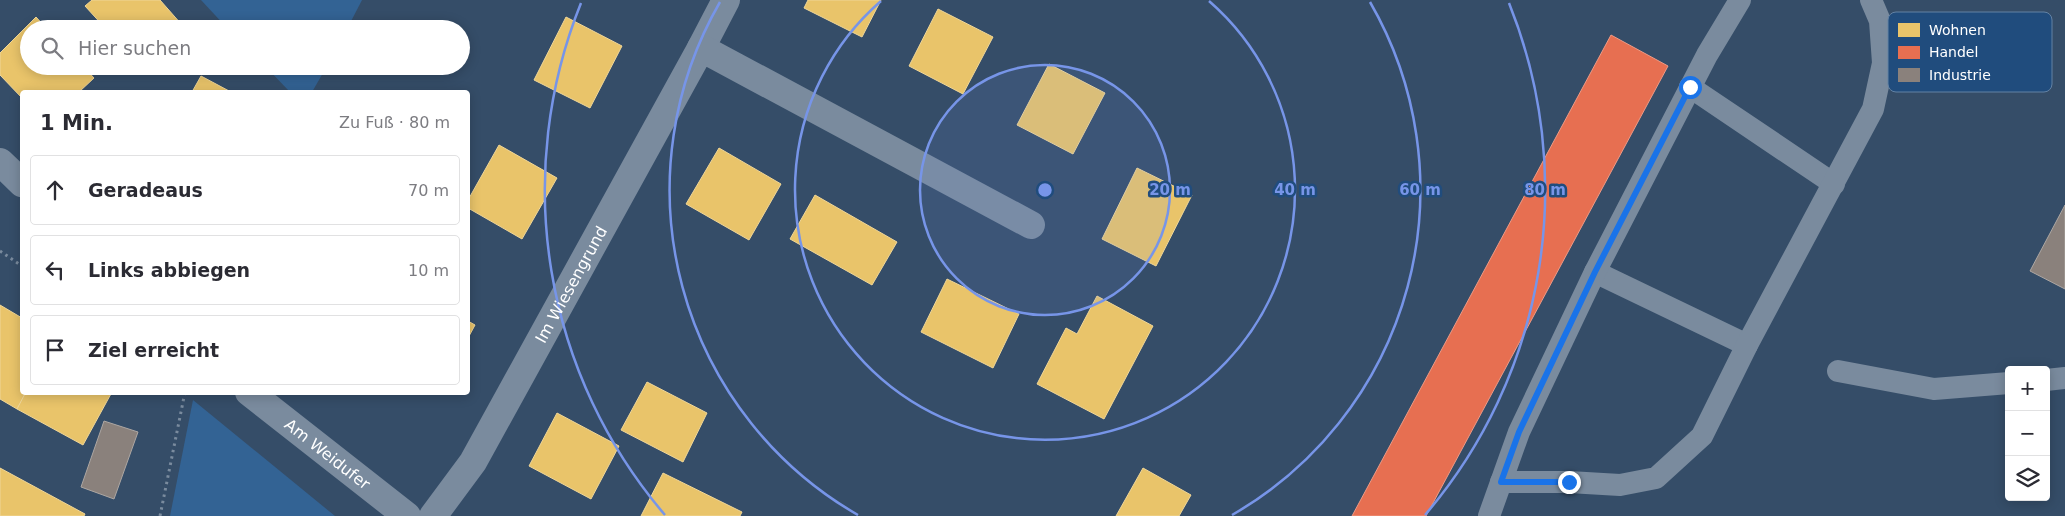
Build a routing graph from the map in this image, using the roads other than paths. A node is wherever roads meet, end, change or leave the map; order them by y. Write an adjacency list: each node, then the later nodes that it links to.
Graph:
1 (726, 0): 4 (street, Im Wiesengrund)
2 (1740, 0): 5 (lane)
3 (1871, 0): 8 (lane)
4 (701, 48): 9 (street); 19 (street, Im Wiesengrund)
5 (1690, 87): 8 (lane); 10 (lane)
6 (0, 162): 7 (street)
7 (20, 181)
8 (1834, 184): 11 (lane)
9 (1031, 226)
10 (1595, 272): 11 (lane); 17 (lane)
11 (1747, 346): 17 (lane)
12 (1838, 371): 15 (lane)
13 (2065, 378): 14 (lane)
14 (2050, 380)
15 (2005, 383)
16 (253, 395): 18 (street, Am Weidufer)
17 (1501, 482): 20 (lane)
18 (407, 516)
19 (433, 516)
20 (1489, 516)

